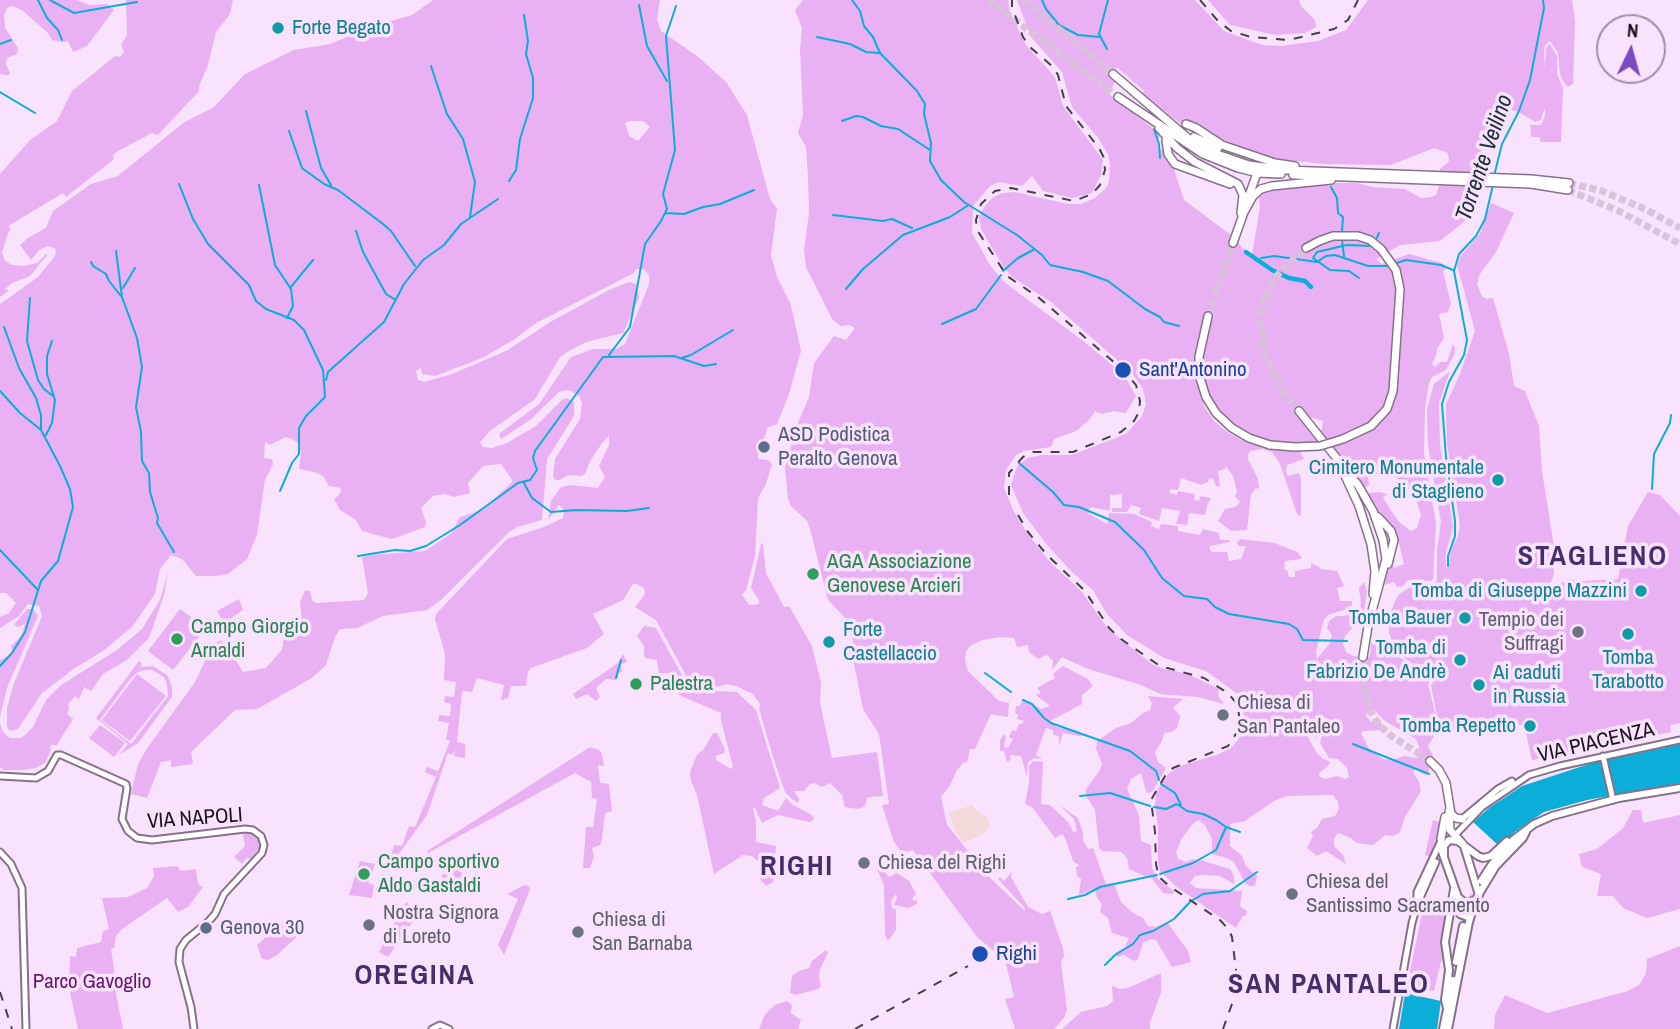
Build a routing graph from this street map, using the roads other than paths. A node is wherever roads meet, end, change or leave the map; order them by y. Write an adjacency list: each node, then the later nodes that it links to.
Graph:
1 (1114, 74): 3 (highway)
2 (1118, 97): 4 (highway)
3 (1143, 99): 7 (highway); 8 (highway)
4 (1152, 120): 10 (highway); 13 (highway)
5 (1186, 124): 8 (highway)
6 (1166, 140): 13 (highway)
7 (1247, 159)
8 (1324, 171): 11 (highway)
9 (1256, 176): 13 (highway)
10 (1349, 178): 11 (highway); 13 (highway)
11 (1425, 178): 12 (highway)
12 (1569, 187)
13 (1242, 212): 14 (highway)
14 (1233, 243)
15 (1306, 248): 16 (highway, bridge)
16 (1208, 316)
17 (1299, 411): 18 (highway)
18 (1338, 459): 19 (highway); 19 (highway)
19 (1368, 626): 20 (highway)
20 (1363, 657)
21 (1680, 740): 22 (street, VIA PIACENZA)
22 (1604, 757): 25 (street, VIA PIACENZA); 29 (street)
23 (1430, 761): 28 (highway)
24 (0, 776): 48 (street, VIA NAPOLI)
25 (1521, 779): 31 (street); 33 (street)
26 (1680, 788): 27 (main road)
27 (1638, 794): 29 (main road); 30 (main road)
28 (1449, 798): 31 (highway); 34 (highway); 35 (highway)
29 (1613, 798): 30 (main road)
30 (1602, 803): 32 (main road)
31 (1462, 819)
32 (1527, 830): 35 (main road); 39 (main road); 41 (main road)
33 (1458, 832)
34 (1441, 839): 37 (main road); 43 (street)
35 (1463, 843): 37 (main road); 41 (main road)
36 (0, 852): 47 (street)
37 (1444, 856): 40 (main road)
38 (1436, 862): 43 (street)
39 (1481, 880)
40 (1454, 890): 41 (main road); 42 (main road)
41 (1478, 897): 44 (main road)
42 (1453, 900): 44 (main road); 46 (main road)
43 (1417, 905): 51 (street)
44 (1470, 918): 52 (main road)
45 (1463, 926): 46 (main road)
46 (1447, 1008): 52 (main road)
47 (26, 1029)
48 (194, 1029)
49 (432, 1029): 50 (street)
50 (449, 1029)
51 (1393, 1029)
52 (1445, 1029)

